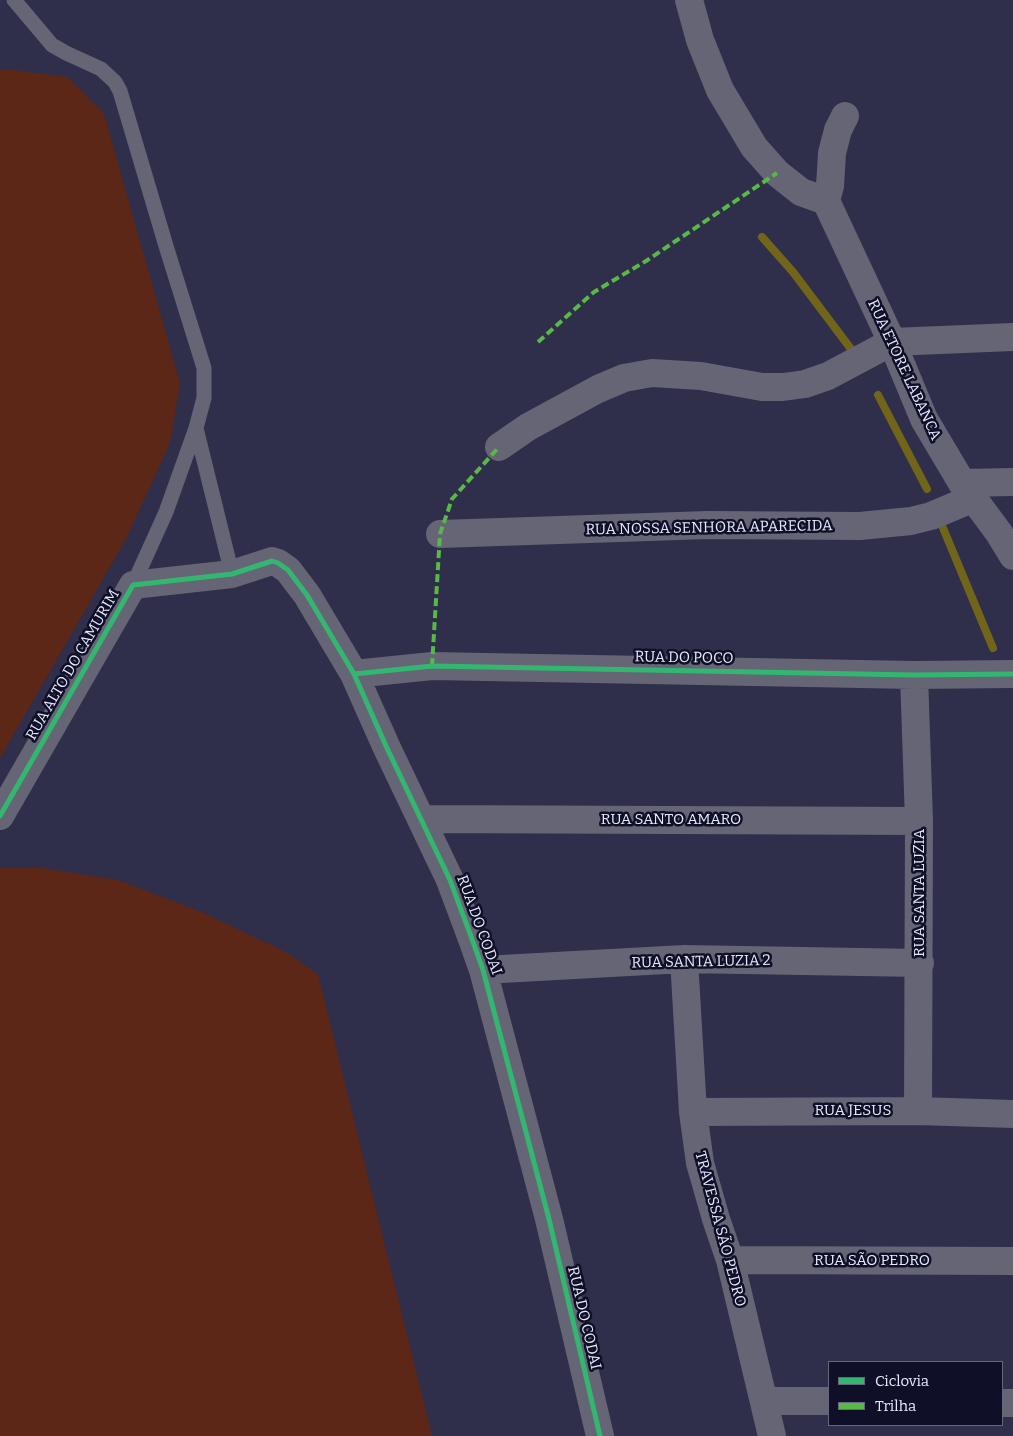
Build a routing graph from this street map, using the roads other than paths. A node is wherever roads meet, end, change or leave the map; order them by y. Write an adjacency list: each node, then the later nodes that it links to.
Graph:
1 (14, 0): 7 (lane)
2 (689, 0): 4 (street)
3 (844, 116): 4 (street)
4 (826, 201): 6 (street, RUA ETORE LABANCA)
5 (1013, 337): 6 (street)
6 (892, 342): 8 (street); 10 (street, RUA ETORE LABANCA)
7 (196, 428): 13 (lane); 14 (lane)
8 (499, 447)
9 (1013, 482): 10 (street)
10 (968, 490): 11 (street, RUA NOSSA SENHORA APARECIDA); 12 (street, RUA ETORE LABANCA)
11 (440, 534)
12 (1013, 556)
13 (232, 574): 14 (street, RUA ALTO DO CAMURIM); 15 (street, RUA DO CODAI)
14 (133, 585): 18 (street, RUA ALTO DO CAMURIM)
15 (354, 674): 17 (street, RUA DO POCO); 19 (street, RUA DO CODAI)
16 (1013, 674): 17 (street, RUA DO POCO)
17 (914, 675): 20 (street, RUA SANTA LUZIA)
18 (0, 816)
19 (422, 819): 20 (street, RUA SANTO AMARO); 23 (street, RUA DO CODAI)
20 (920, 821): 22 (street, RUA SANTA LUZIA)
21 (684, 959): 22 (street, RUA SANTA LUZIA 2); 23 (street, RUA SANTA LUZIA 2); 25 (street, TRAVESSA SÃO PEDRO)
22 (920, 963): 24 (street, RUA SANTA LUZIA)
23 (483, 970): 31 (street, RUA DO CODAI)
24 (918, 1111): 25 (street, RUA JESUS); 26 (street, RUA JESUS)
25 (693, 1112): 27 (street, TRAVESSA SÃO PEDRO)
26 (1013, 1114)
27 (730, 1260): 28 (street, RUA SÃO PEDRO); 29 (street, TRAVESSA SÃO PEDRO)
28 (1013, 1261)
29 (765, 1401): 30 (street); 32 (street, TRAVESSA SÃO PEDRO)
30 (828, 1401)
31 (600, 1436)
32 (772, 1436)

